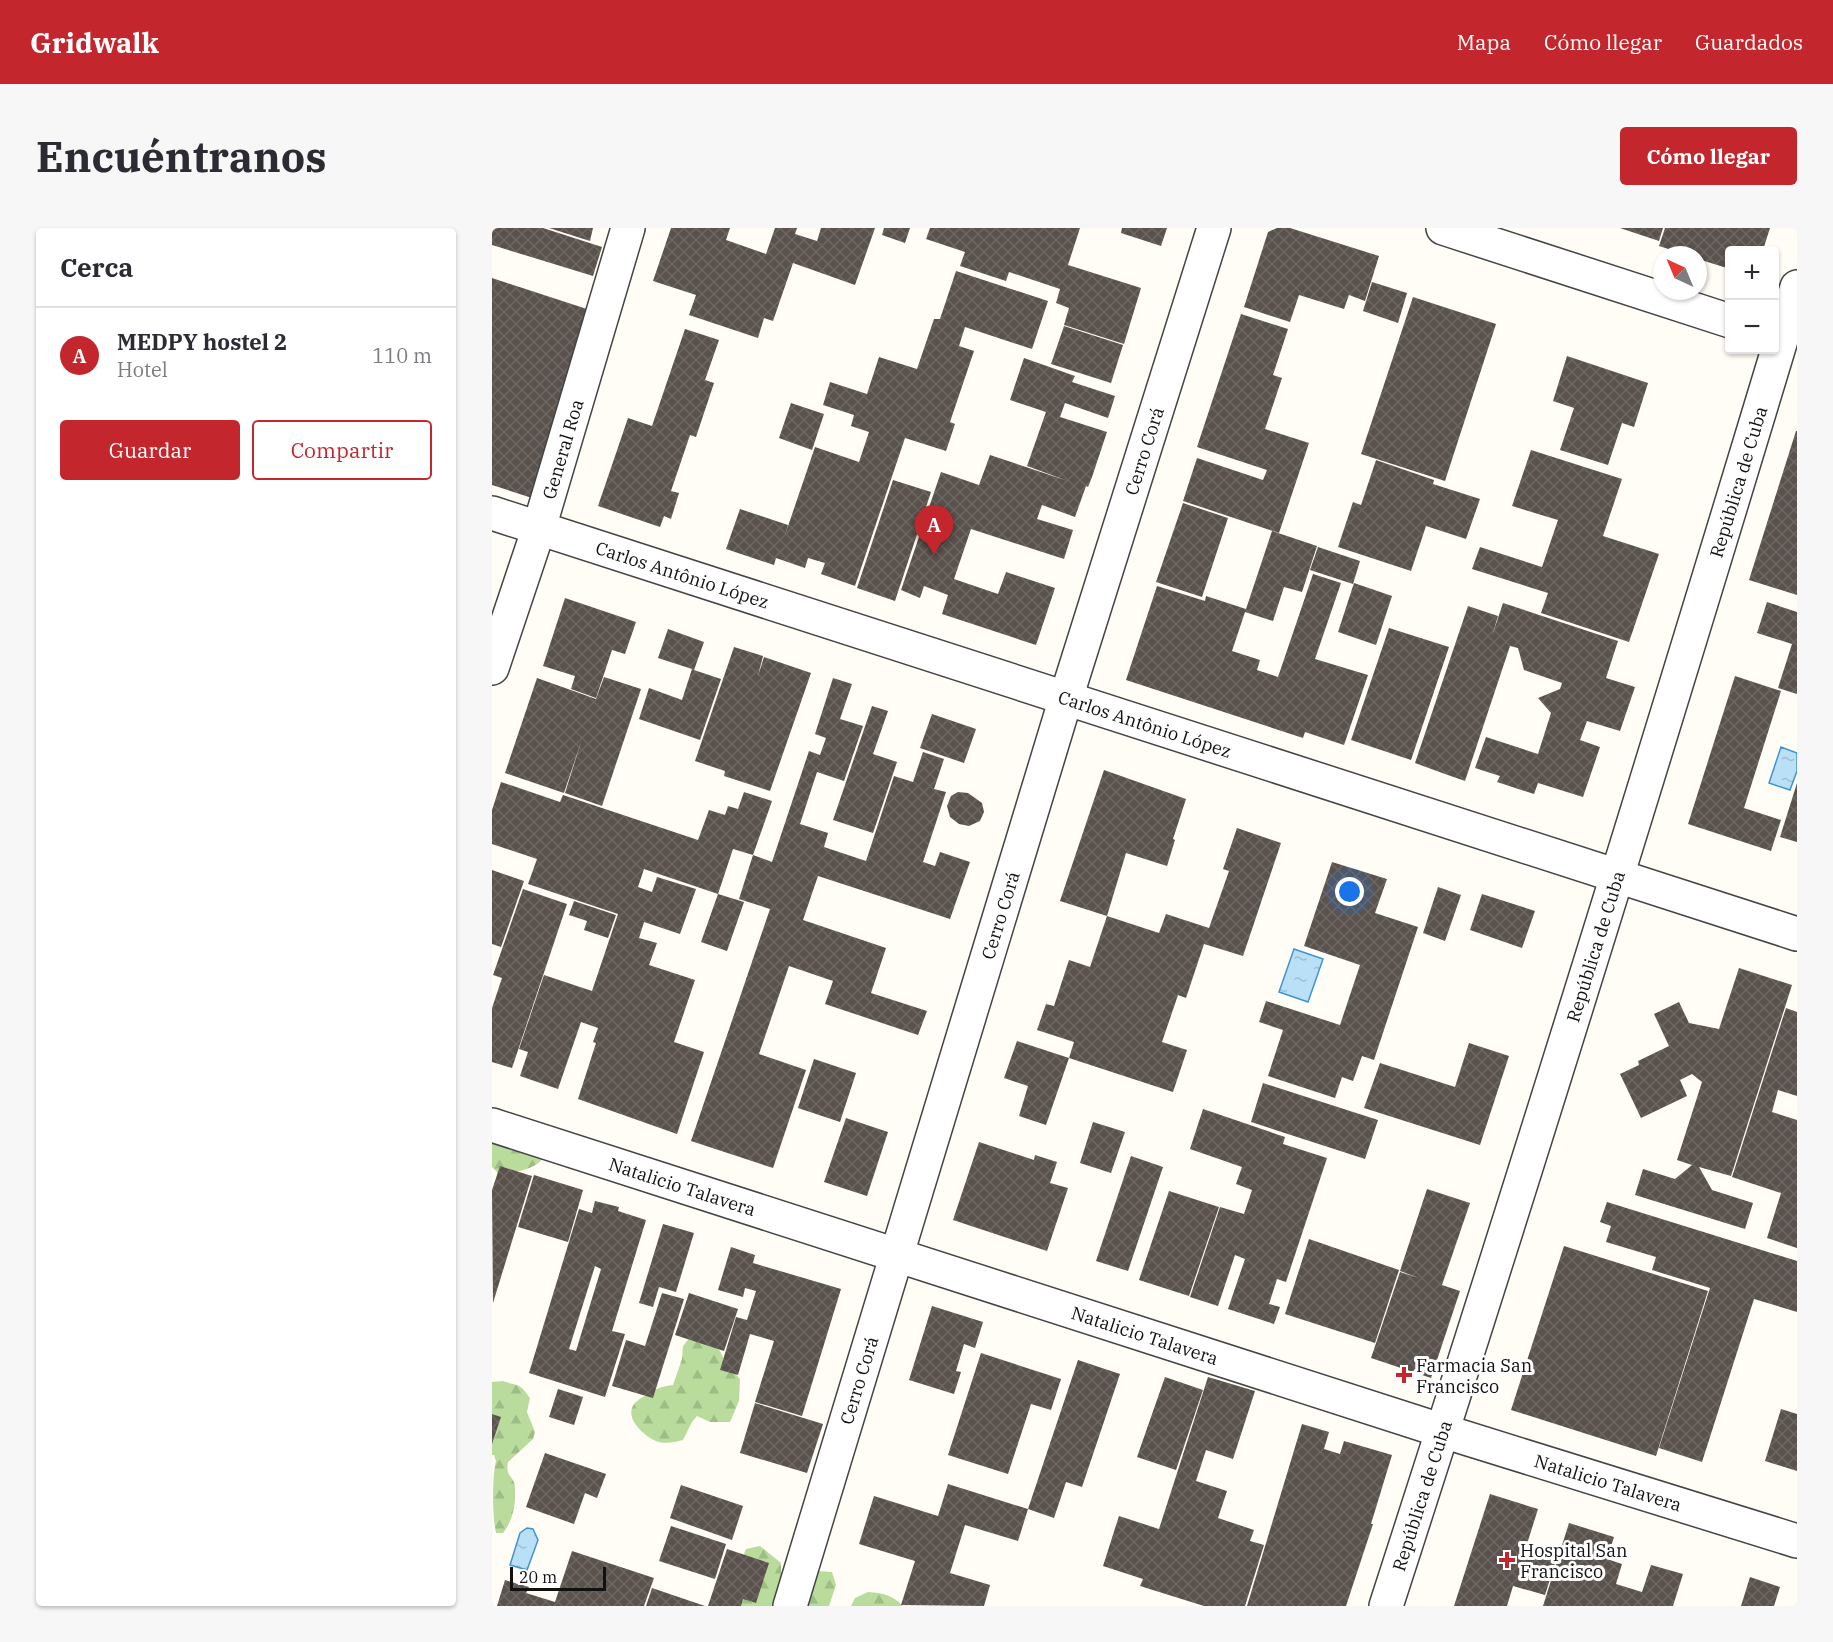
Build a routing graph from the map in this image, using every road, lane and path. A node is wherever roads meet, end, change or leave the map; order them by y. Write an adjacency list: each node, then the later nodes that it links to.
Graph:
1 (628, 228): 8 (street, General Roa)
2 (1214, 228): 10 (street, Cerro Corá)
3 (1443, 228): 5 (street)
4 (1797, 287): 6 (street, República de Cuba)
5 (1725, 319)
6 (1784, 339): 11 (street, República de Cuba)
7 (492, 513): 8 (street, Carlos Antônio López)
8 (539, 528): 9 (street, General Roa); 10 (street, Carlos Antônio López)
9 (492, 668)
10 (1066, 698): 11 (street, Carlos Antônio López); 14 (street, Cerro Corá)
11 (1616, 876): 12 (street, Carlos Antônio López); 15 (street, República de Cuba)
12 (1797, 934)
13 (492, 1125): 14 (street, Natalicio Talavera)
14 (897, 1255): 15 (street, Natalicio Talavera); 17 (street, Cerro Corá)
15 (1443, 1431): 16 (street, Natalicio Talavera); 18 (street, República de Cuba)
16 (1797, 1541)
17 (790, 1606)
18 (1386, 1606)

